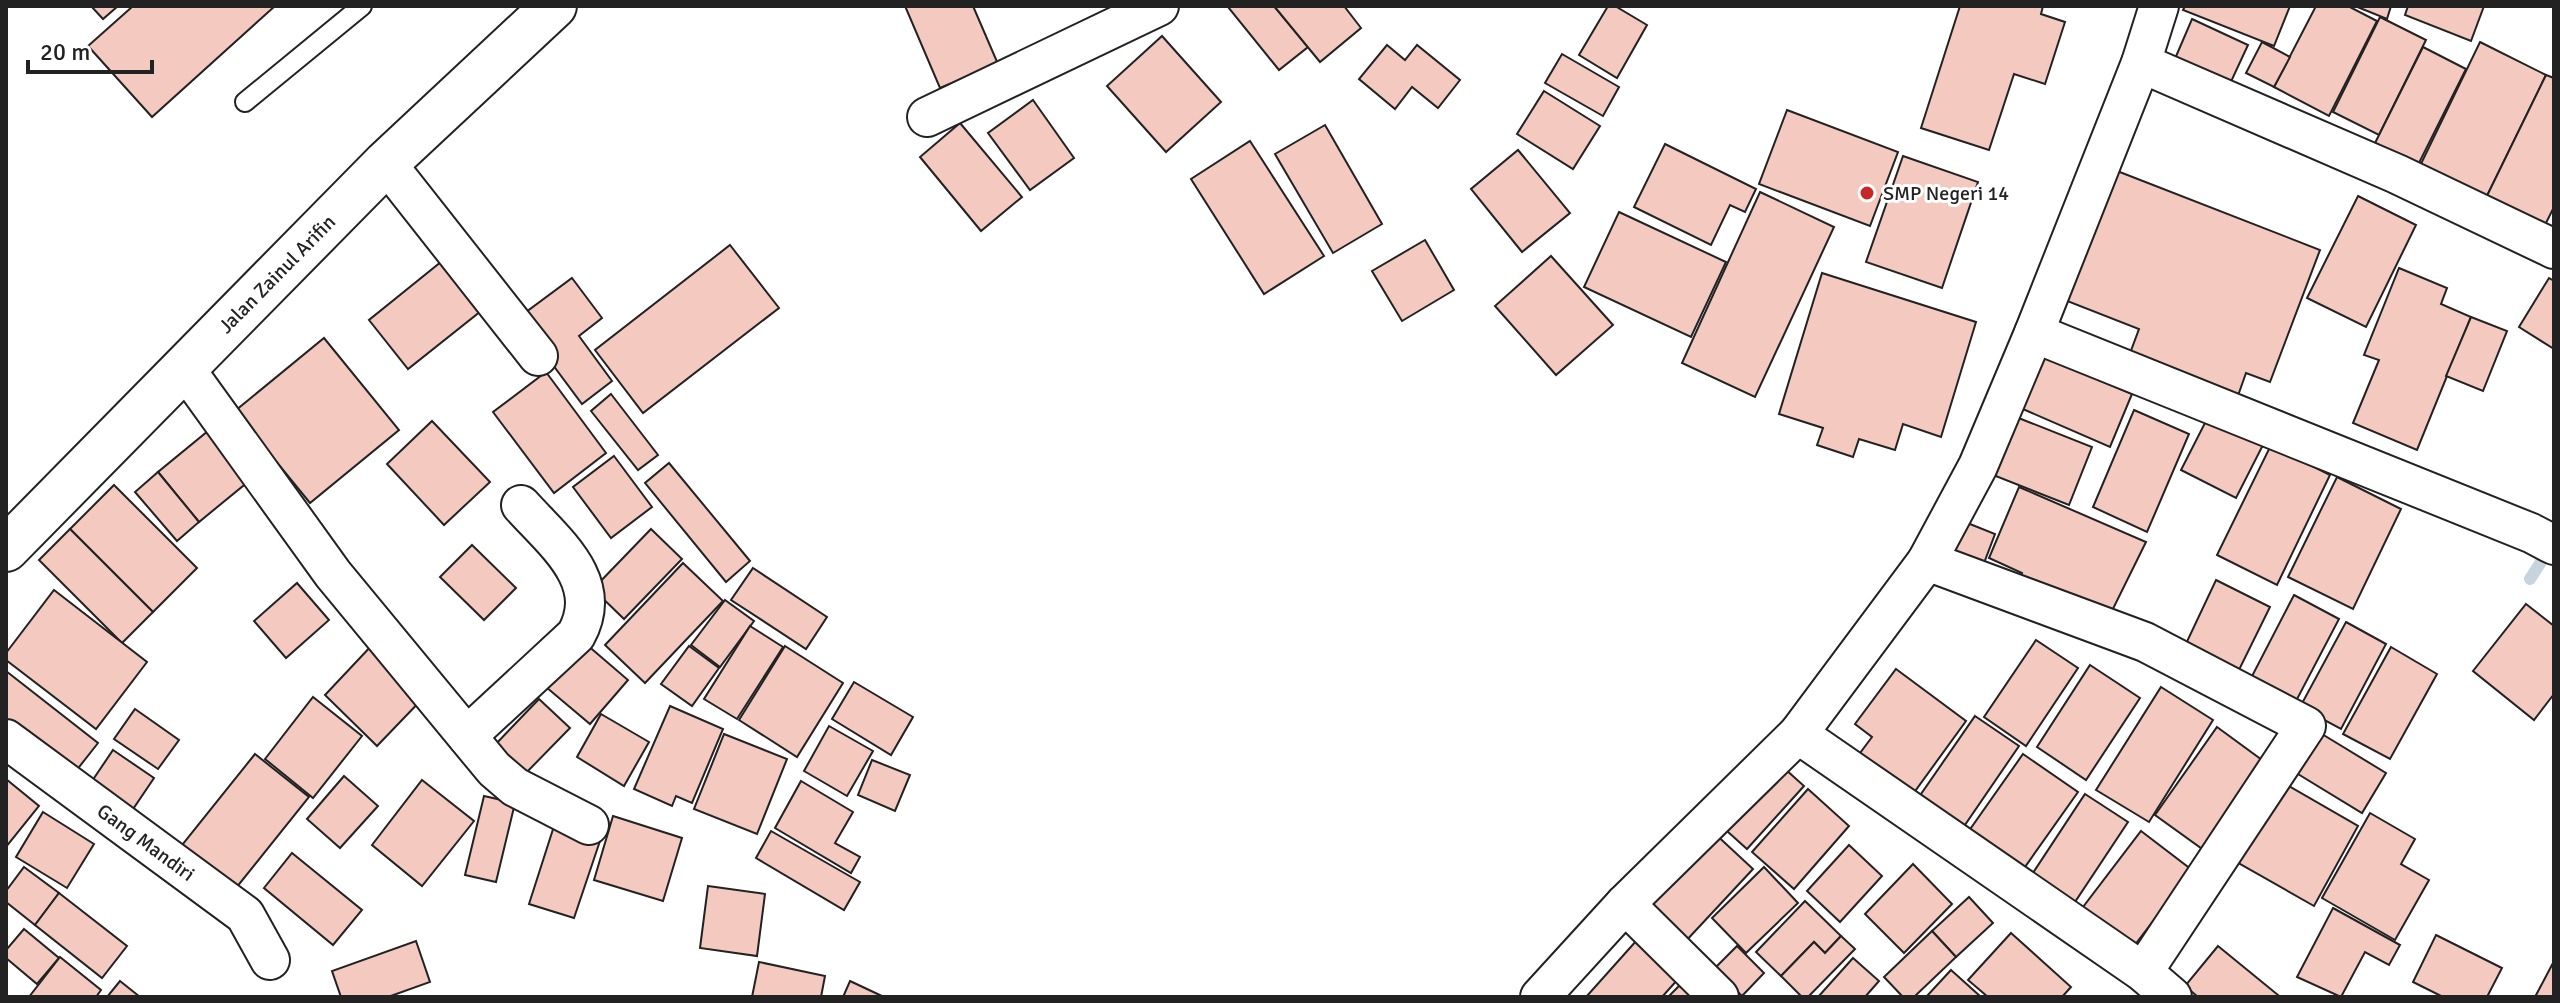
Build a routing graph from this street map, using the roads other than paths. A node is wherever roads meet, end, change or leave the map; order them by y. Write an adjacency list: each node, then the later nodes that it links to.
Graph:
1 (362, 6): 6 (lane)
2 (554, 6): 8 (street, Jalan Zainul Arifin)
3 (1159, 6): 7 (street)
4 (2159, 6): 5 (street)
5 (2141, 63): 9 (street); 10 (street)
6 (245, 102)
7 (927, 117)
8 (386, 163): 11 (street); 12 (street, Jalan Zainul Arifin)
9 (2554, 249)
10 (2034, 333): 14 (street); 16 (street)
11 (538, 356)
12 (186, 370): 15 (street, Jalan Zainul Arifin); 18 (street)
13 (521, 505): 18 (street)
14 (2542, 539)
15 (6, 549)
16 (1927, 561): 17 (street); 23 (street)
17 (1798, 734): 21 (street); 23 (street)
18 (467, 736): 20 (street)
19 (6, 739): 22 (street, Gang Mandiri)
20 (589, 825)
21 (1625, 904): 24 (street); 25 (street)
22 (270, 960)
23 (2143, 972): 26 (street)
24 (1540, 997)
25 (1719, 997)
26 (2172, 997)

